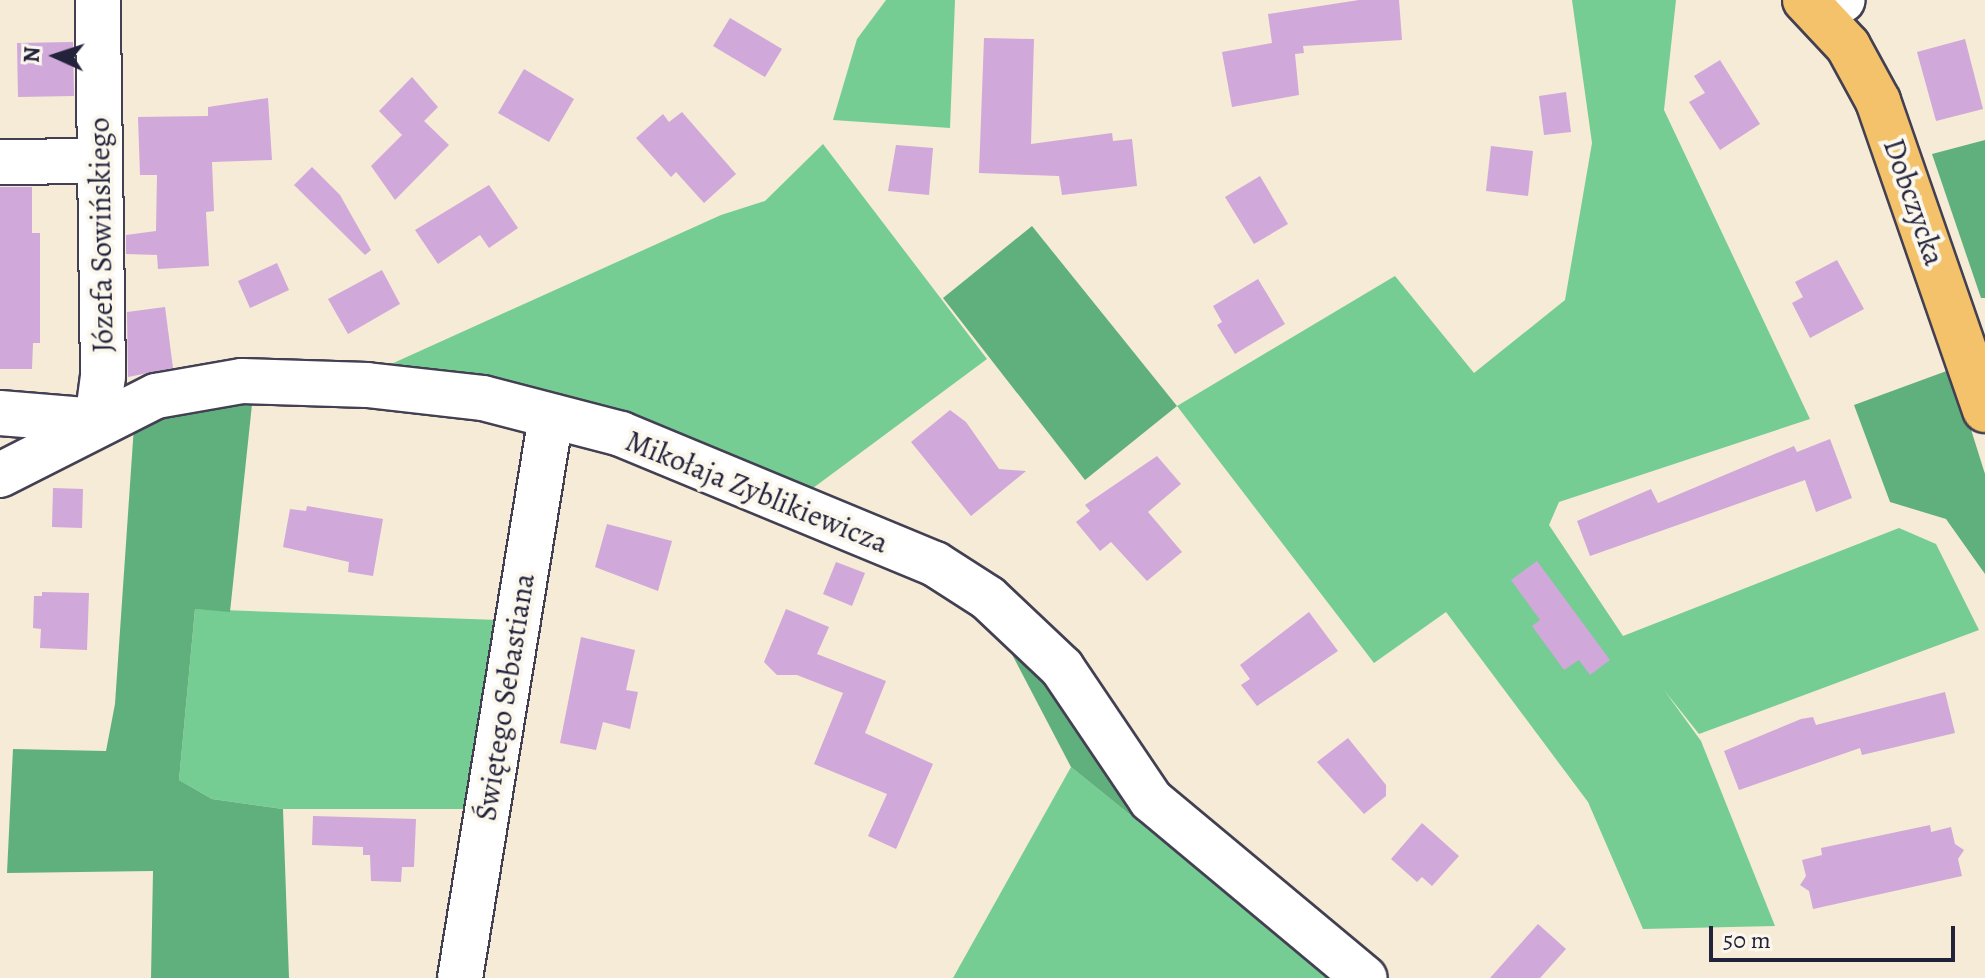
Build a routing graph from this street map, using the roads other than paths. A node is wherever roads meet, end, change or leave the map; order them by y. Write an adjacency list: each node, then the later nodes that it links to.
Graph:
1 (98, 0): 3 (street, Józefa Sowińskiego)
2 (1821, 3): 5 (main road, Dobczycka)
3 (99, 161): 4 (street); 8 (street, Józefa Sowińskiego)
4 (0, 162)
5 (1985, 410)
6 (0, 413): 8 (street)
7 (551, 416): 8 (street, Mikołaja Zyblikiewicza); 10 (street, Świętego Sebastiana); 11 (street, Mikołaja Zyblikiewicza)
8 (97, 421): 9 (street, Mikołaja Zyblikiewicza)
9 (0, 475)
10 (460, 978)
11 (1365, 978)

